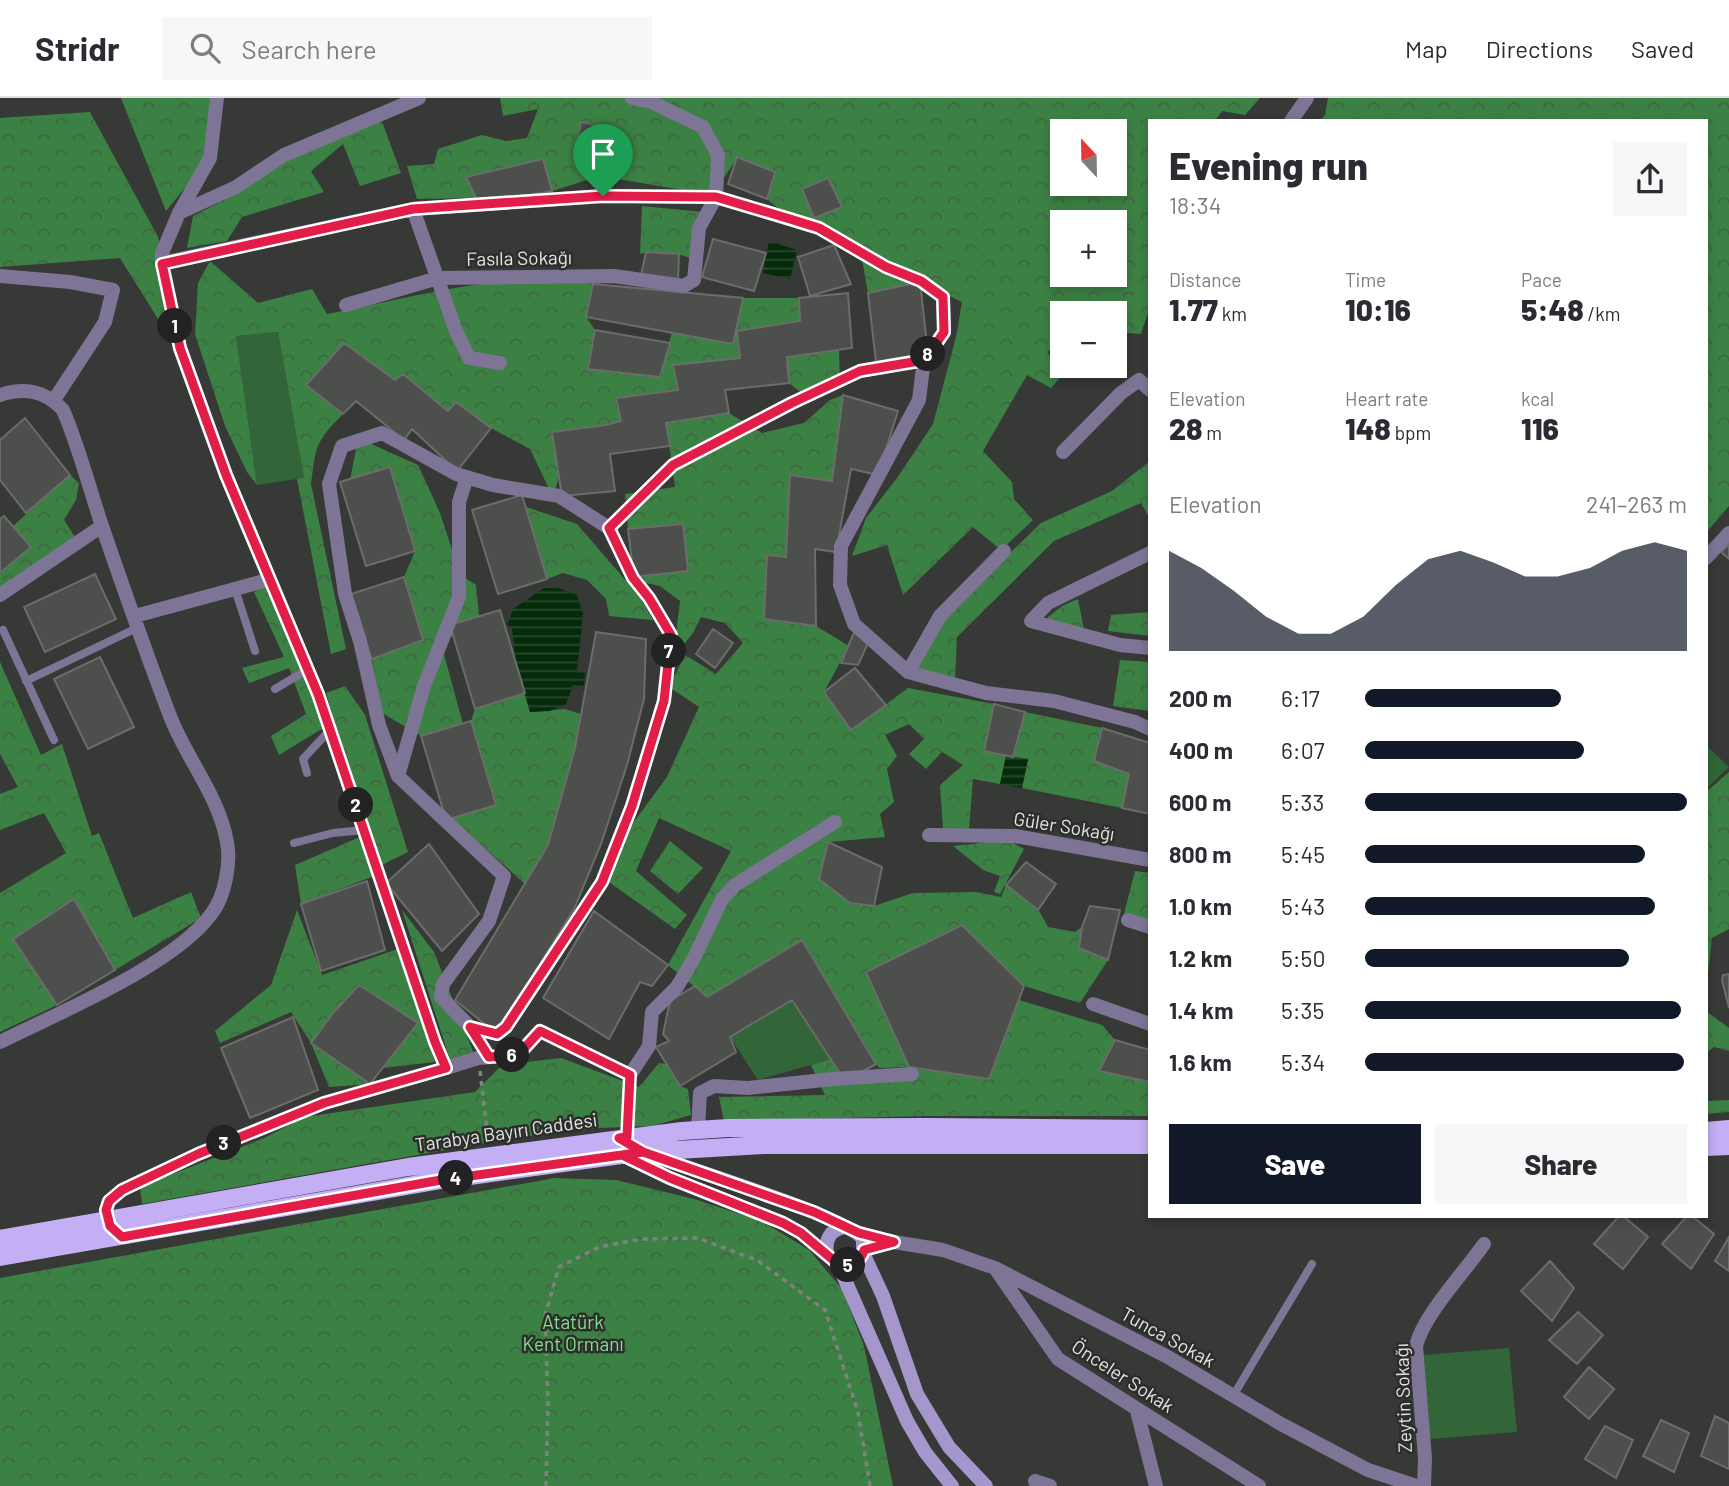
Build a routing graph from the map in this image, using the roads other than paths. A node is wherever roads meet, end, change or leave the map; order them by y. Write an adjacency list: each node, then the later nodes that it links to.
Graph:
1 (419, 98): 8 (street)
2 (632, 98): 6 (street)
3 (1307, 98): 5 (street)
4 (218, 101): 8 (street)
5 (1292, 119)
6 (716, 197): 7 (street); 11 (street, Fasıla Sokağı); 13 (street)
7 (413, 209): 9 (street); 11 (street)
8 (178, 213): 9 (street)
9 (162, 264): 26 (street)
10 (0, 276): 17 (street)
11 (438, 278): 12 (street, Fasıla Sokağı); 14 (street)
12 (346, 305)
13 (925, 360): 21 (street); 34 (street)
14 (500, 363)
15 (1148, 388): 18 (street)
16 (0, 395): 17 (street)
17 (54, 400): 20 (street)
18 (1063, 452)
19 (467, 477): 21 (street); 41 (street); 41 (street)
20 (102, 526): 28 (street); 29 (street)
21 (609, 528): 51 (street)
22 (1729, 533): 25 (street)
23 (1004, 551): 34 (street)
24 (1148, 554): 31 (street)
25 (1708, 556)
26 (268, 580): 27 (street); 33 (street)
27 (235, 589): 29 (street); 32 (lane)
28 (0, 595)
29 (137, 622): 35 (lane); 52 (street)
30 (3, 631): 35 (lane)
31 (1148, 649)
32 (255, 651)
33 (307, 670): 36 (lane); 38 (street)
34 (908, 672): 37 (street)
35 (26, 681): 39 (lane)
36 (275, 689)
37 (1148, 728)
38 (330, 730): 40 (lane); 43 (street)
39 (54, 740)
40 (307, 774)
41 (398, 776): 51 (street)
42 (835, 822): 55 (street)
43 (365, 830): 45 (lane); 54 (street)
44 (929, 835): 46 (street, Güler Sokağı)
45 (294, 844)
46 (1148, 860)
47 (1128, 920): 48 (street)
48 (1148, 926)
49 (1093, 1004): 50 (street)
50 (1148, 1023)
51 (470, 1027): 53 (street)
52 (0, 1042)
53 (484, 1057): 54 (street); 55 (street)
54 (446, 1068): 68 (lane)
55 (628, 1071): 61 (lane)
56 (912, 1074): 59 (street)
57 (1148, 1129): 59 (main road, Tarabya Bayırı Caddesi)
58 (1729, 1129): 60 (main road)
59 (698, 1130): 61 (main road, Tarabya Bayırı Caddesi)
60 (1708, 1131)
61 (623, 1143): 66 (main road); 68 (main road, Tarabya Bayırı Caddesi); 71 (main road, Tarabya Bayırı Caddesi); 77 (main road)
62 (1148, 1145): 64 (main road)
63 (1729, 1146): 65 (main road)
64 (707, 1147): 66 (main road); 67 (main road)
65 (1708, 1147)
66 (643, 1152): 67 (main road)
67 (704, 1175): 69 (main road)
68 (107, 1220): 71 (main road); 72 (main road, Tarabya Bayırı Caddesi)
69 (845, 1227): 70 (main road); 77 (main road)
70 (859, 1233): 73 (street, Tunca Sokak); 75 (main road)
71 (122, 1237): 76 (main road, Tarabya Bayırı Caddesi)
72 (0, 1239)
73 (894, 1242): 75 (street); 79 (street, Tunca Sokak)
74 (1484, 1244): 89 (street, Zeytin Sokağı)
75 (864, 1251): 77 (main road); 84 (main road)
76 (0, 1257)
77 (832, 1259): 83 (main road)
78 (1312, 1264): 80 (lane)
79 (995, 1268): 80 (street, Tunca Sokak); 81 (street, Önceler Sokak)
80 (1233, 1396): 88 (street, Tunca Sokak)
81 (1137, 1411): 86 (street); 87 (street, Önceler Sokak)
82 (1035, 1481): 85 (street)
83 (952, 1486)
84 (986, 1486)
85 (1050, 1486)
86 (1156, 1486)
87 (1259, 1486)
88 (1416, 1486)
89 (1424, 1486)

